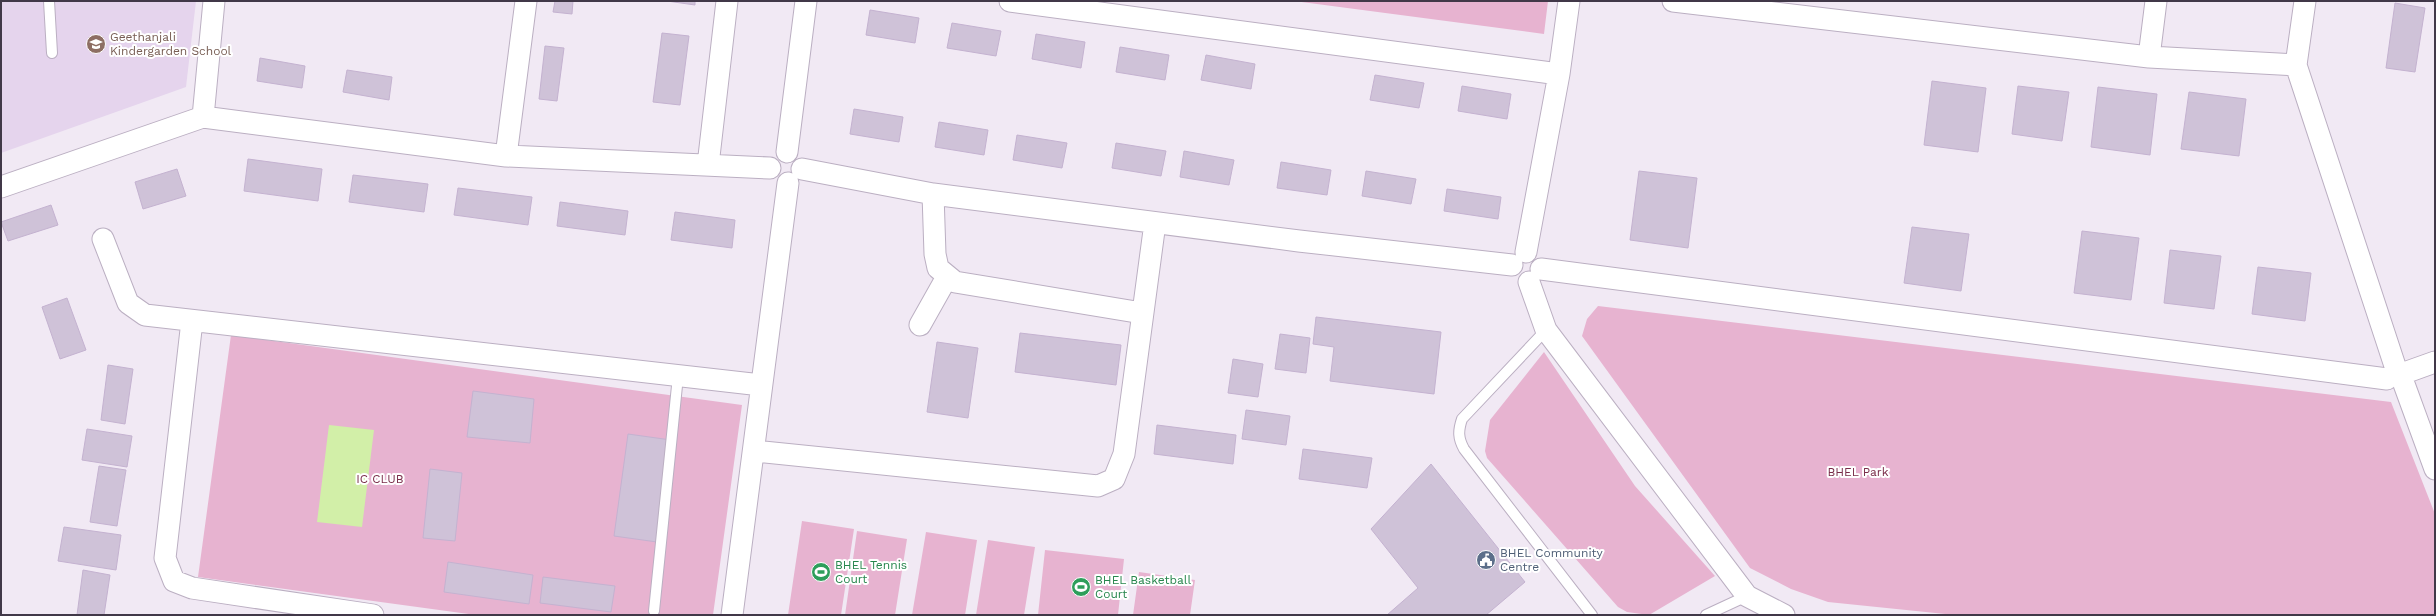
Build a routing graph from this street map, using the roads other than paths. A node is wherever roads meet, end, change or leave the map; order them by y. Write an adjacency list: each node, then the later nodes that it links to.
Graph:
1 (49, 1): 11 (lane)
2 (214, 1): 15 (street)
3 (526, 1): 17 (street)
4 (727, 1): 18 (street)
5 (806, 1): 16 (street)
6 (1010, 1): 14 (street)
7 (1569, 1): 14 (street)
8 (1673, 1): 12 (street)
9 (2156, 1): 12 (street)
10 (2305, 1): 13 (street)
11 (52, 53)
12 (2149, 57): 13 (street)
13 (2296, 65): 33 (street)
14 (1560, 74): 25 (street)
15 (203, 117): 17 (street); 21 (street)
16 (786, 152): 19 (street); 20 (street)
17 (506, 156): 18 (street)
18 (708, 165): 19 (street)
19 (770, 168): 20 (street)
20 (795, 176): 22 (street); 35 (street)
21 (1, 187)
22 (933, 194): 23 (street); 27 (street)
23 (1155, 223): 25 (street); 28 (street)
24 (103, 240): 29 (street)
25 (1519, 258): 26 (street)
26 (1535, 275): 31 (street); 33 (street)
27 (947, 277): 28 (street); 30 (street)
28 (1142, 313): 36 (street)
29 (192, 321): 34 (street); 39 (street)
30 (920, 326)
31 (1546, 330): 38 (street); 43 (lane)
32 (2435, 362): 33 (street)
33 (2398, 375): 37 (street)
34 (678, 376): 35 (street); 40 (lane)
35 (762, 385): 36 (street)
36 (754, 451): 42 (street)
37 (2435, 469)
38 (1747, 596): 44 (lane); 45 (street)
39 (269, 608): 41 (street)
40 (654, 611)
41 (373, 615)
42 (732, 615)
43 (1592, 615)
44 (1706, 615)
45 (1784, 615)

